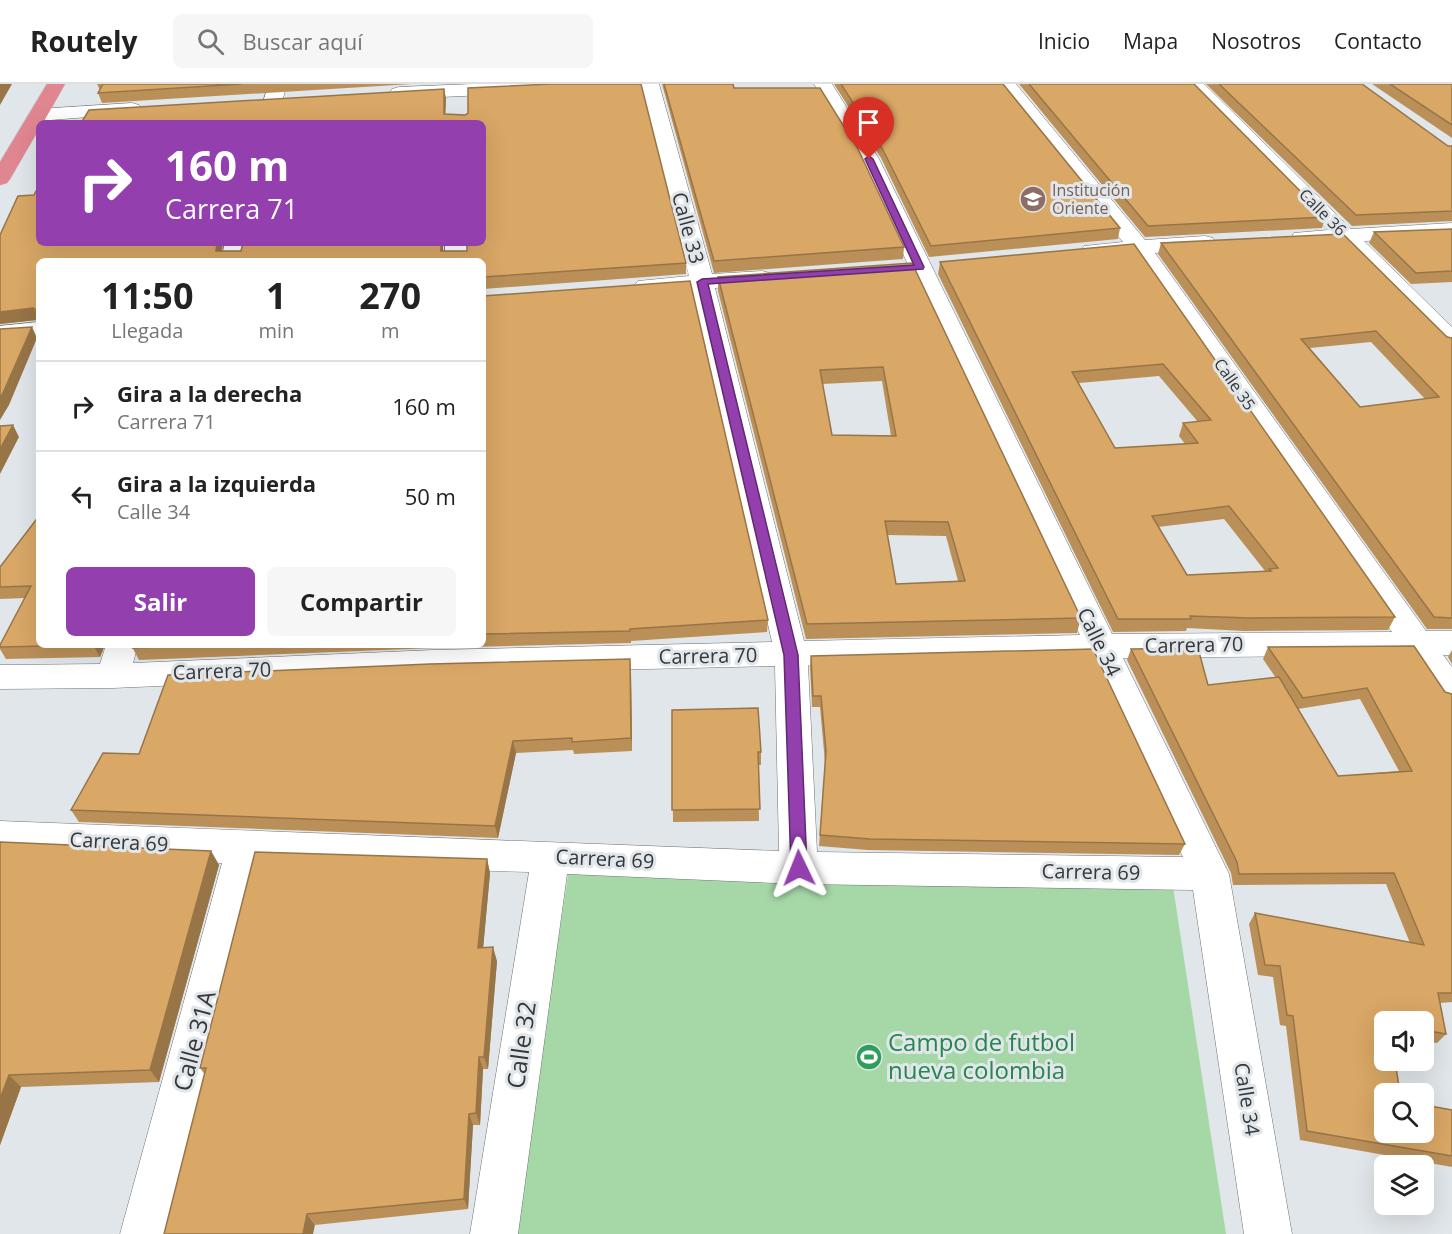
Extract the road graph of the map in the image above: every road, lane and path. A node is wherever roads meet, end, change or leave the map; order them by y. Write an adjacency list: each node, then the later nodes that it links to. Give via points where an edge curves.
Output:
1 (56, 84): 14 (highway)
2 (593, 84): 7 (street)
3 (650, 84): 24 (street, Calle 33)
4 (823, 84): 31 (street, Calle 34, via 869,159)
5 (1006, 84): 21 (street, Calle 35)
6 (1193, 84): 18 (street, Calle 36)
7 (458, 87): 9 (street); 13 (street)
8 (275, 92): 10 (street); 11 (street); 15 (street)
9 (376, 94)
10 (295, 99)
11 (248, 101)
12 (154, 107): 14 (street)
13 (458, 112)
14 (38, 115): 16 (highway)
15 (267, 120)
16 (0, 179)
17 (1452, 230): 18 (street)
18 (1347, 236): 19 (street); 28 (street, Calle 36)
19 (1278, 239)
20 (1231, 242): 21 (street)
21 (1138, 246): 22 (street); 29 (street, Calle 35)
22 (1069, 253)
23 (782, 276): 24 (street)
24 (702, 282): 25 (street); 34 (street, Calle 33)
25 (621, 288)
26 (36, 329): 27 (street)
27 (0, 333)
28 (1452, 341)
29 (1418, 643): 30 (street, Carrera 70); 31 (street, Carrera 70); 37 (street, Calle 35)
30 (1452, 643)
31 (1101, 646): 34 (street, Carrera 70); 42 (street, Calle 34)
32 (121, 648): 35 (street)
33 (434, 654): 34 (street, Carrera 70); 35 (street, Carrera 70)
34 (791, 655): 41 (street, Calle 33)
35 (113, 676): 36 (street, Carrera 70)
36 (0, 677)
37 (1452, 693)
38 (1, 838): 39 (street, Carrera 69)
39 (245, 848): 40 (street, Carrera 69); 43 (street, Calle 31A)
40 (550, 857): 41 (street, Carrera 69); 44 (street, Calle 32)
41 (799, 868): 42 (street, Carrera 69)
42 (1210, 874): 45 (street, Calle 34)
43 (144, 1234)
44 (494, 1234)
45 (1268, 1234)

